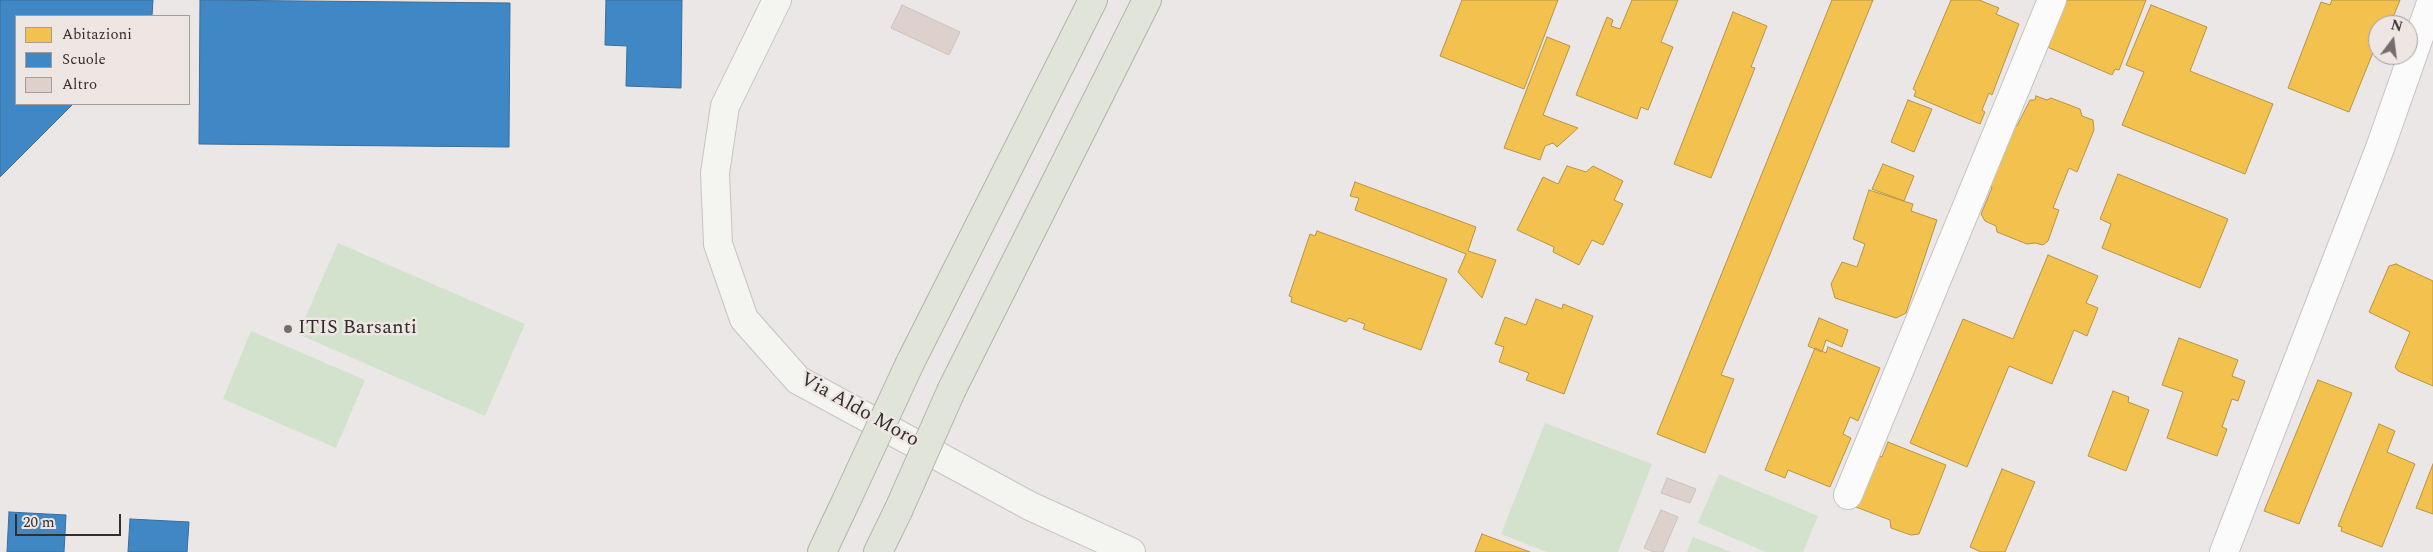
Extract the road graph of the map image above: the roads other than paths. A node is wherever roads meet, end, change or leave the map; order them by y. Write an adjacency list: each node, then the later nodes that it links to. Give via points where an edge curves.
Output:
1 (777, 0): 9 (street, Via Aldo Moro, via 725,106 715,174 718,244 744,319 798,380 1030,506)
2 (1093, 0): 7 (highway, bridge, via 910,363)
3 (1147, 0): 8 (highway, bridge, via 952,389)
4 (2052, 0): 6 (street)
5 (2432, 0): 10 (street, via 2380,148)
6 (1848, 495)
7 (822, 552)
8 (878, 552)
9 (1131, 552)
10 (2224, 552)

